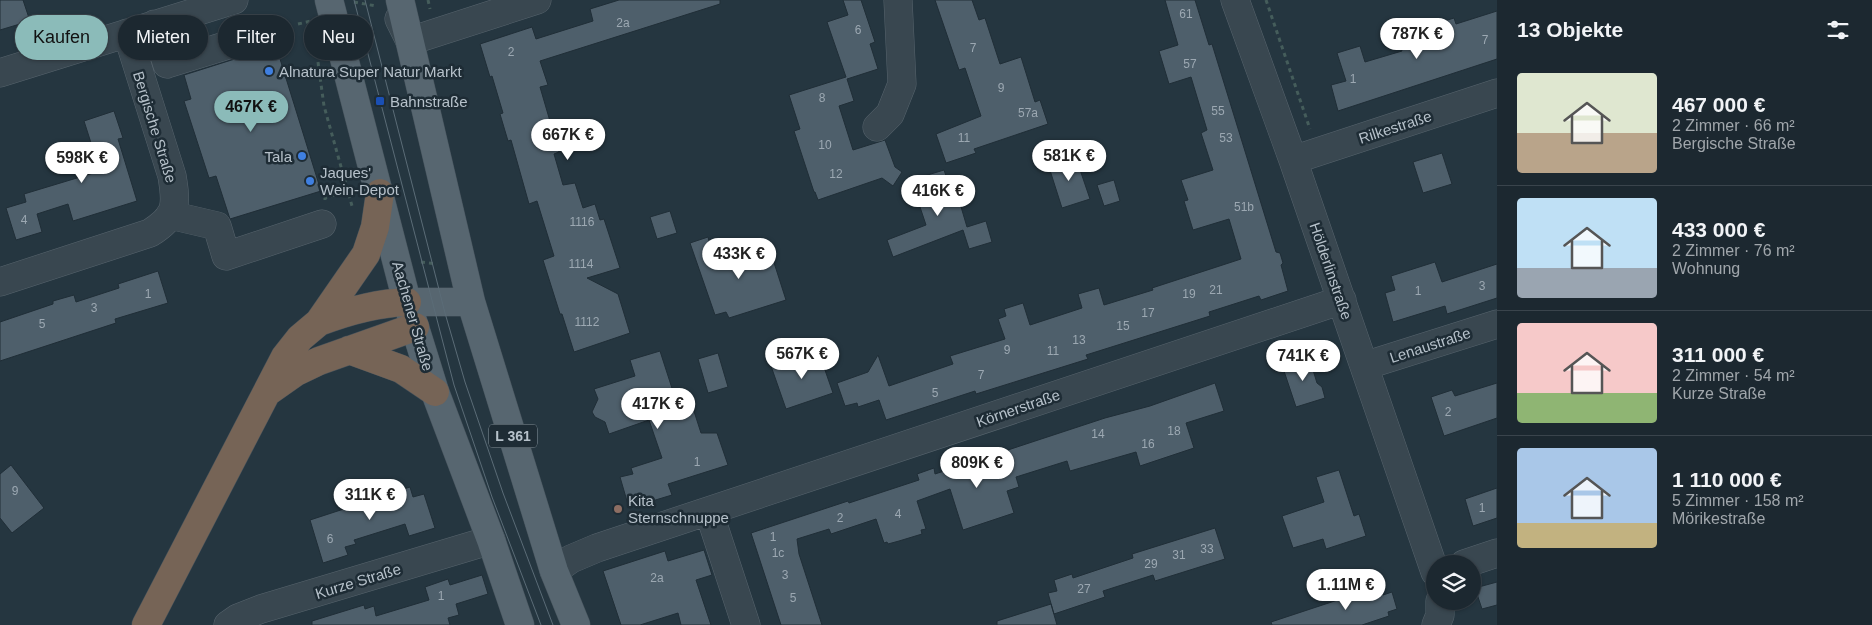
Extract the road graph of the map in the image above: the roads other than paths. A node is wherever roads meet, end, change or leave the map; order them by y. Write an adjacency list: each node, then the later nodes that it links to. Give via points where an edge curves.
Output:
1 (234, 0): 8 (street)
2 (330, 0): 18 (main road, Aachener Straße)
3 (390, 0): 10 (street)
4 (400, 0): 10 (main road, L 361)
5 (538, 0): 10 (street)
6 (898, 0): 16 (street, via 902,84 890,114)
7 (1234, 0): 17 (street, Hölderlinstraße)
8 (185, 15)
9 (118, 36): 14 (street)
10 (410, 41): 24 (main road, L 361)
11 (135, 60): 19 (street, Bergische Straße, via 172,176 176,199)
12 (166, 60): 13 (street, via 167,64)
13 (180, 60)
14 (0, 74)
15 (1497, 93): 17 (street, Rilkestraße)
16 (877, 127)
17 (1293, 160): 22 (street, Hölderlinstraße)
18 (380, 193): 23 (main road, Aachener Straße); 25 (highway, via 375,227 366,254)
19 (170, 216): 20 (street, via 217,226 226,256); 21 (street, via 167,222 150,232)
20 (322, 224)
21 (0, 282)
22 (1342, 300): 29 (street, Hölderlinstraße); 32 (street, Körnerstraße)
23 (407, 302): 24 (main road); 25 (highway, via 390,302); 27 (main road, Aachener Straße)
24 (471, 302): 27 (main road); 37 (main road, L 361)
25 (319, 322): 31 (highway, via 285,357)
26 (1497, 324): 29 (street, Lenaustraße)
27 (415, 327): 28 (highway); 30 (main road, Aachener Straße)
28 (349, 350): 30 (highway, via 401,369); 31 (highway, via 296,372)
29 (1364, 366): 35 (street, Hölderlinstraße)
30 (435, 392): 33 (main road, Aachener Straße)
31 (266, 393): 39 (highway)
32 (709, 512): 37 (street, Körnerstraße, via 597,548); 43 (street)
33 (491, 540): 40 (street, Kurze Straße, via 261,609); 41 (main road, Aachener Straße)
34 (1497, 553): 36 (street)
35 (1429, 555)
36 (1481, 558)
37 (554, 570): 42 (main road, L 361)
38 (1440, 610): 44 (street)
39 (146, 625)
40 (228, 625)
41 (520, 625)
42 (576, 625)
43 (746, 625)
44 (1436, 625)

